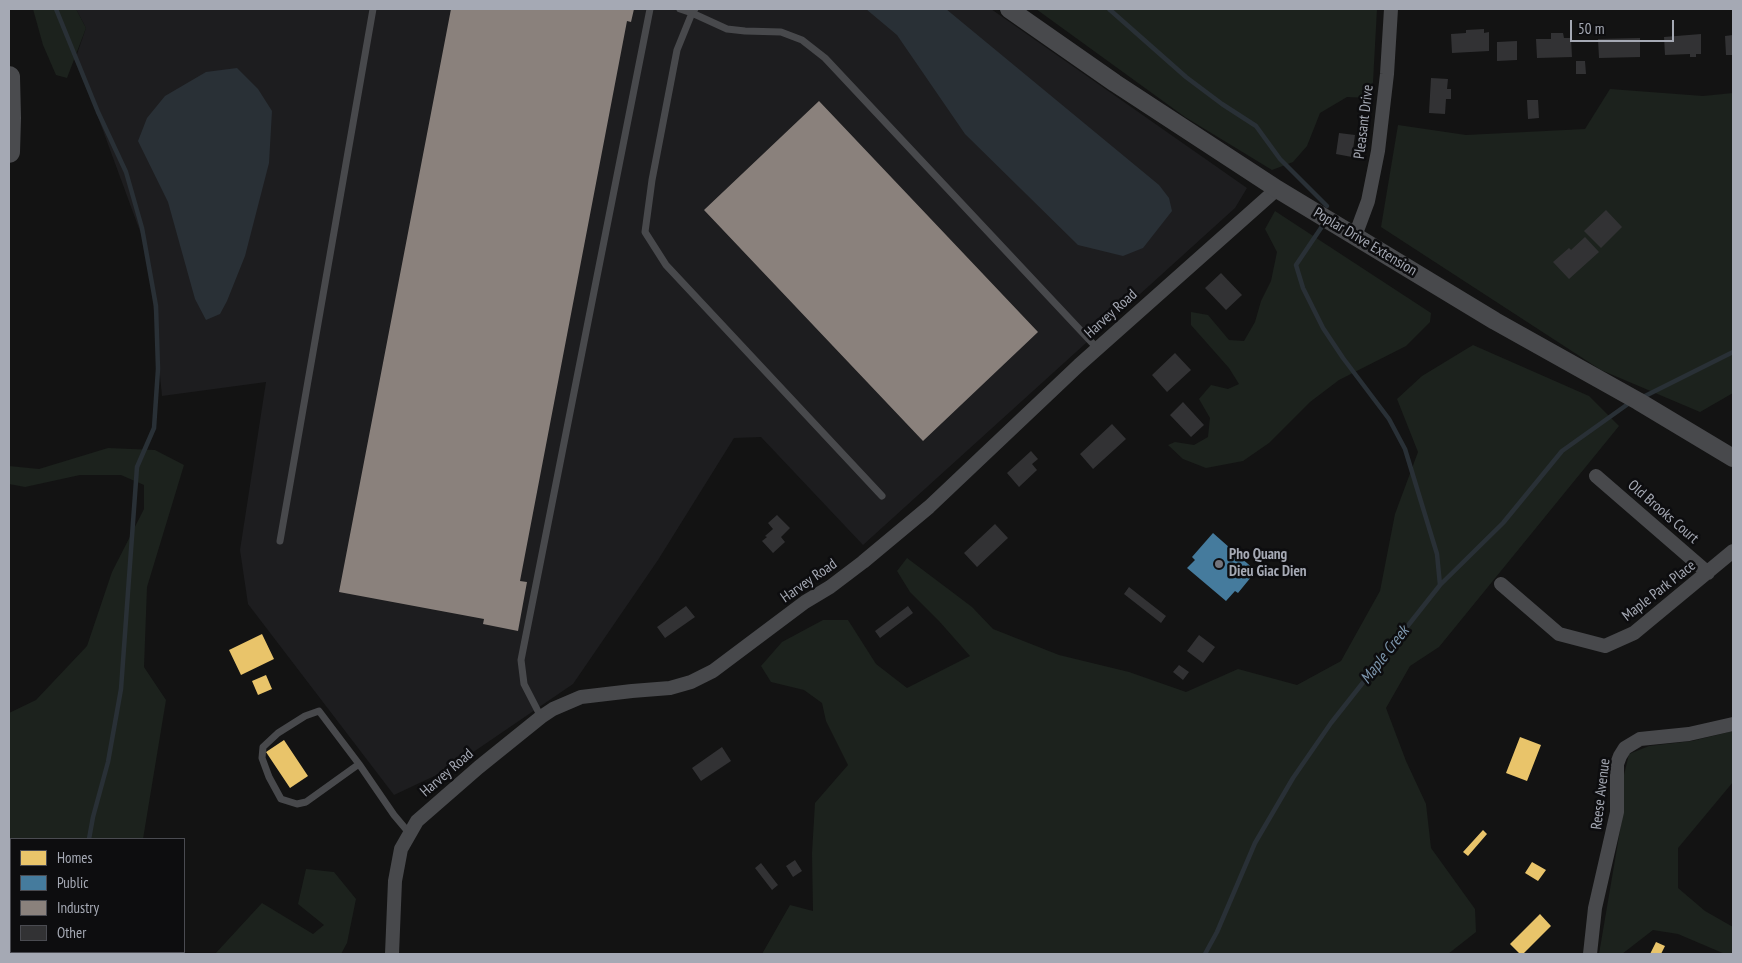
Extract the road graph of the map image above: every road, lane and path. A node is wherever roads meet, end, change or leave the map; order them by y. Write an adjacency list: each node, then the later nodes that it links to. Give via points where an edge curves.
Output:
1 (372, 9): 15 (lane)
2 (650, 9): 19 (lane, via 521,660 524,684)
3 (680, 9): 6 (lane)
4 (1009, 9): 9 (street, Poplar Drive Extension)
5 (1391, 9): 10 (street, Pleasant Drive, via 1378,151 1368,201)
6 (693, 11): 11 (lane, via 727,29 782,32 802,40 817,52); 14 (lane, via 677,50 645,232 666,265)
7 (9, 77): 8 (main road)
8 (9, 152)
9 (1277, 189): 10 (street, Poplar Drive Extension); 11 (street, Harvey Road)
10 (1355, 236): 12 (street, Poplar Drive Extension)
11 (1097, 348): 19 (street, Harvey Road, via 929,507 830,587 713,672 670,688 581,697)
12 (1733, 458)
13 (1596, 476): 17 (street, Old Brooks Court)
14 (882, 496)
15 (280, 541)
16 (1733, 551): 17 (street, Maple Park Place)
17 (1708, 573): 18 (street, Maple Park Place, via 1634,633 1605,646 1558,634)
18 (1501, 584)
19 (541, 717): 22 (street, Harvey Road, via 417,821)
20 (1733, 724): 24 (street, Reese Avenue, via 1689,734 1640,739 1625,748 1620,756 1617,764 1617,812 1595,908)
21 (359, 764): 21 (lane, via 306,802 290,803 281,799 269,777 262,758 263,747 278,733 319,711); 22 (lane)
22 (410, 834): 23 (street, Harvey Road, via 401,849 395,881)
23 (392, 954)
24 (1590, 954)

